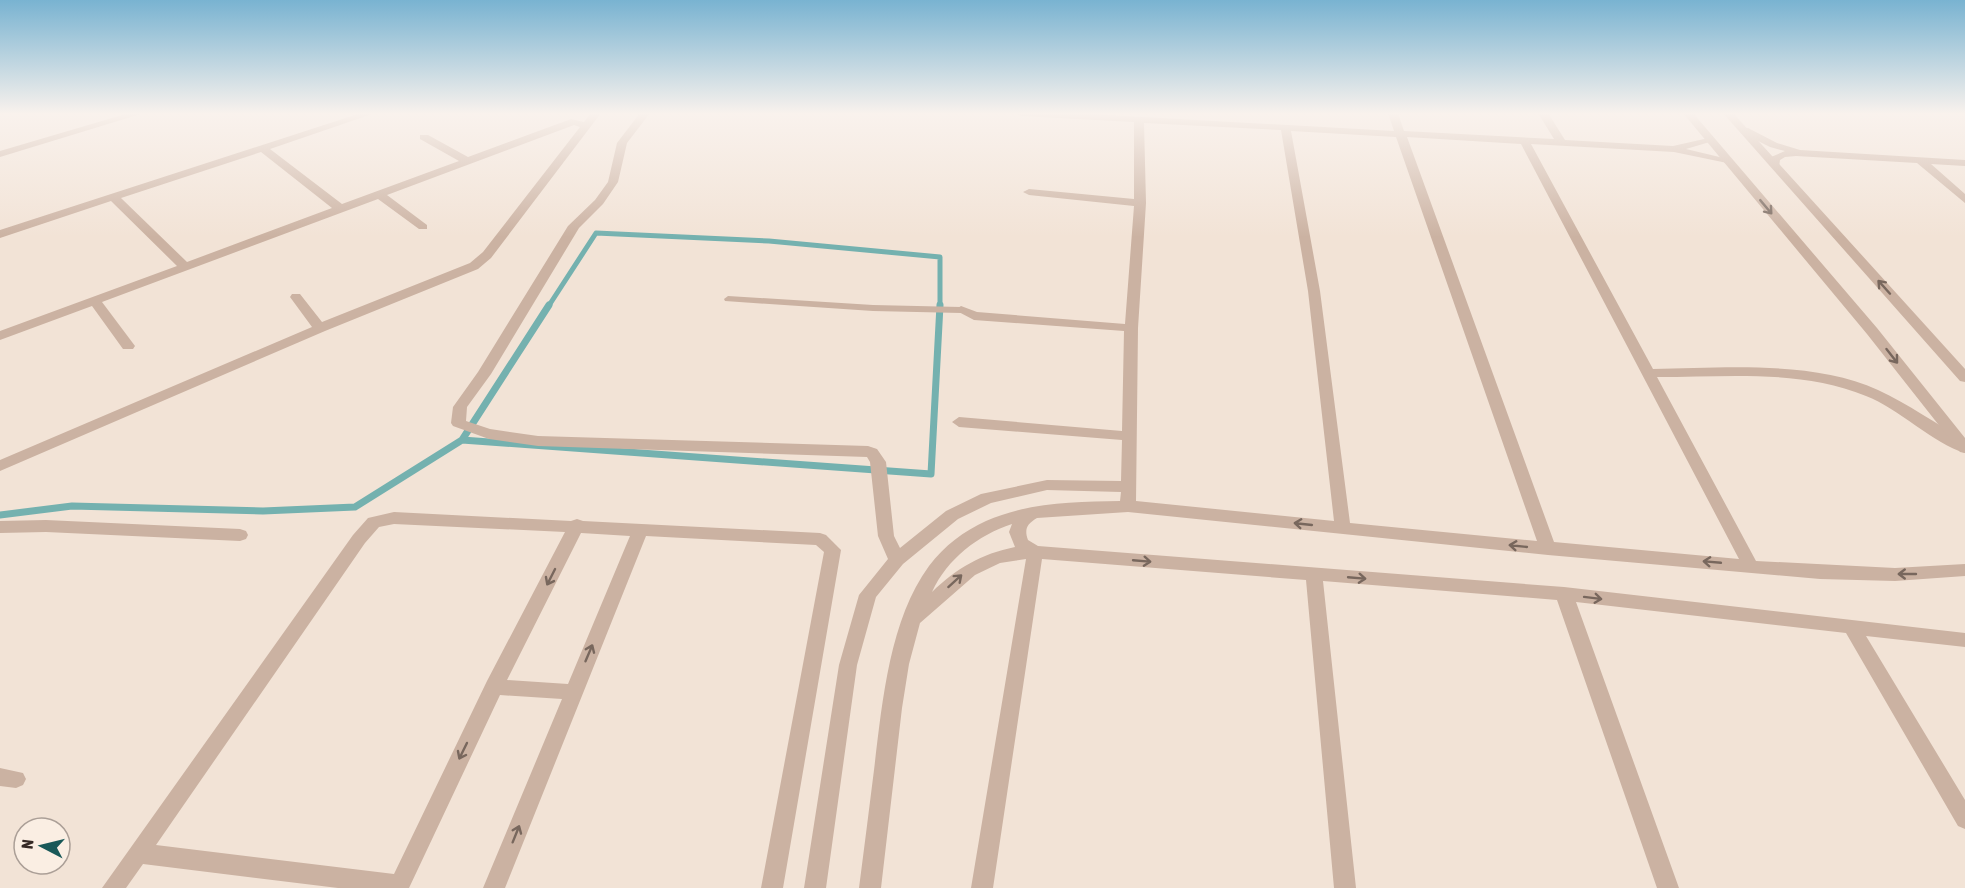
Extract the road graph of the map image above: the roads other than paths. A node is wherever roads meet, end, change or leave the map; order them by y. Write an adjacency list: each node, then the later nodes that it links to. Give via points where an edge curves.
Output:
1 (243, 154): 23 (street)
2 (270, 154): 26 (street)
3 (456, 154): 17 (street)
4 (491, 154): 17 (street)
5 (558, 154): 34 (street, via 474,267)
6 (619, 154): 54 (street, via 613,182 574,226 460,407 458,423 481,434 528,440 863,450 872,453 878,462 886,536)
7 (1139, 154): 25 (street)
8 (1290, 154): 49 (street, via 1314,291)
9 (1407, 154): 52 (street)
10 (1532, 154): 38 (street)
11 (1699, 154): 18 (street)
12 (1722, 154): 18 (street)
13 (1766, 154): 20 (street)
14 (1781, 154): 20 (street, via 1775,159)
15 (1835, 154): 16 (street)
16 (1921, 161): 19 (street); 24 (street)
17 (469, 162): 22 (street)
18 (1728, 162): 42 (street, one-way to 42, via 1872,331)
19 (1965, 164)
20 (1775, 165): 39 (street, one-way to 20)
21 (1029, 192): 25 (street)
22 (379, 194): 26 (street); 27 (street)
23 (114, 198): 28 (street); 29 (street)
24 (1965, 200)
25 (1140, 203): 35 (street)
26 (340, 208): 29 (street)
27 (423, 227)
28 (0, 234)
29 (186, 268): 32 (street)
30 (296, 297): 34 (street)
31 (728, 299): 33 (lane)
32 (95, 301): 36 (street); 37 (street)
33 (955, 309): 35 (street, via 974,316)
34 (320, 328): 43 (street)
35 (1131, 328): 41 (street)
36 (0, 336)
37 (128, 346)
38 (1648, 373): 42 (street, via 1778,372 1839,382 1873,393); 55 (street)
39 (1965, 378)
40 (959, 423): 41 (street)
41 (1129, 436): 44 (street)
42 (1965, 448)
43 (0, 466)
44 (1129, 487): 45 (street); 54 (street, via 1047,485 987,498 952,515)
45 (1128, 506): 46 (street); 49 (street, one-way to 45)
46 (1038, 511): 53 (street, via 1022,519 1017,532 1021,544); 59 (street, via 971,536 944,559 929,580)
47 (577, 525): 50 (street); 62 (street, one-way to 62); 65 (street, via 394,518 374,522)
48 (0, 527): 51 (street)
49 (1343, 528): 52 (street, one-way to 49)
50 (641, 529): 63 (street, one-way to 50); 69 (street, via 820,539 833,550)
51 (240, 535)
52 (1548, 549): 55 (street, one-way to 52)
53 (1035, 552): 57 (street, one-way to 57); 59 (street, one-way to 53, via 964,574 988,559 1011,552); 72 (street)
54 (897, 560): 70 (street, via 868,595 848,665)
55 (1751, 566): 56 (street, one-way to 55, via 1940,574 1845,573)
56 (1965, 570)
57 (1314, 574): 58 (street, one-way to 58); 73 (street)
58 (1564, 594): 60 (street, one-way to 60); 74 (street)
59 (912, 621): 71 (street, via 898,665)
60 (1852, 628): 61 (street); 64 (street)
61 (1965, 640)
62 (494, 687): 63 (street); 66 (street, one-way to 66)
63 (573, 692): 68 (street, one-way to 63)
64 (1965, 819)
65 (139, 853): 66 (street); 67 (street)
66 (398, 886)
67 (114, 888)
68 (494, 888)
69 (772, 888)
70 (815, 888)
71 (870, 888)
72 (982, 888)
73 (1345, 888)
74 (1668, 888)

